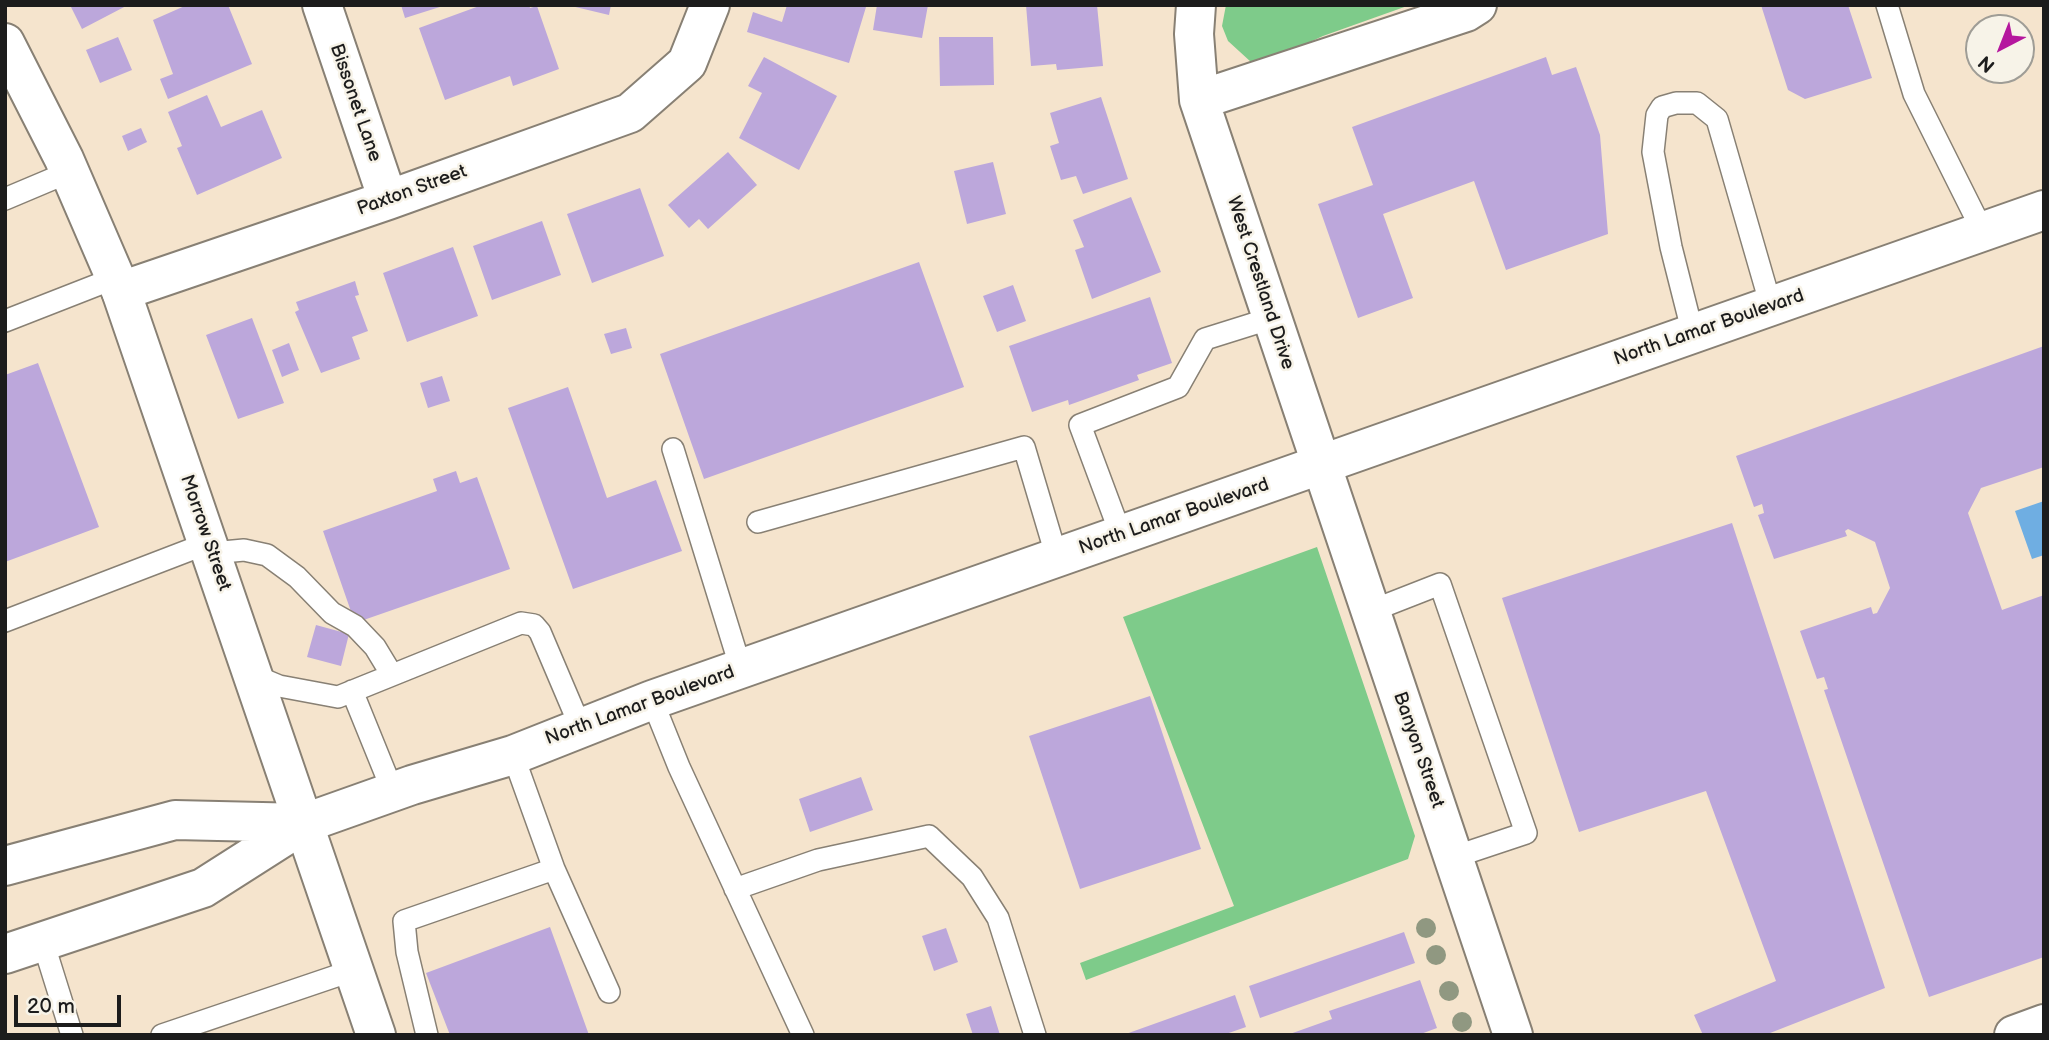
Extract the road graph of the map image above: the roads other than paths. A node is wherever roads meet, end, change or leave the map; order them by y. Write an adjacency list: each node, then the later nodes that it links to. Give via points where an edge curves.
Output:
1 (322, 5): 10 (street, Bissonet Lane)
2 (710, 5): 10 (street, Paxton Street, via 687,62 630,113)
3 (1196, 5): 7 (street, West Crestland Drive)
4 (1477, 5): 7 (street)
5 (1887, 5): 12 (lane, via 1914,94)
6 (5, 43): 8 (street, Morrow Street)
7 (1199, 100): 15 (street, West Crestland Drive)
8 (69, 172): 9 (lane); 13 (street, Morrow Street)
9 (5, 199)
10 (388, 200): 13 (street, Paxton Street)
11 (2044, 210): 12 (street, North Lamar Boulevard)
12 (1983, 232): 14 (street, North Lamar Boulevard)
13 (118, 285): 16 (lane); 22 (street, Morrow Street)
14 (1771, 306): 17 (street, North Lamar Boulevard); 17 (lane, via 1717,119 1696,103 1662,107 1653,152)
15 (1272, 318): 19 (street, West Crestland Drive); 21 (lane, via 1205,339 1178,387 1080,425)
16 (5, 321)
17 (1693, 334): 19 (street, North Lamar Boulevard)
18 (673, 449): 26 (lane)
19 (1321, 465): 21 (street, North Lamar Boulevard); 24 (street, Banyon Street)
20 (758, 522): 23 (lane, via 1024,447)
21 (1121, 535): 23 (street, North Lamar Boulevard)
22 (210, 548): 25 (lane); 27 (lane, via 267,555 297,577 332,613 355,626); 28 (street, Morrow Street)
23 (1057, 558): 26 (street, North Lamar Boulevard)
24 (1371, 611): 37 (street, Banyon Street); 37 (lane, via 1440,584 1526,833)
25 (5, 621)
26 (741, 669): 30 (street, North Lamar Boulevard)
27 (392, 675): 29 (lane); 31 (lane, via 521,623 534,625)
28 (255, 676): 29 (lane, via 279,686 338,697); 34 (street, Morrow Street)
29 (352, 691): 33 (lane)
30 (652, 700): 31 (street, North Lamar Boulevard); 40 (lane)
31 (580, 726): 32 (street, North Lamar Boulevard)
32 (513, 755): 33 (street, North Lamar Boulevard); 39 (lane)
33 (393, 792): 34 (street, North Lamar Boulevard)
34 (305, 823): 35 (street, North Lamar Boulevard, via 176,820); 41 (street, North Lamar Boulevard, via 203,888); 42 (street, Morrow Street)
35 (55, 852): 36 (street); 38 (street, North Lamar Boulevard)
36 (5, 855)
37 (1454, 857): 51 (street, Banyon Street)
38 (5, 866)
39 (554, 869): 43 (lane); 48 (lane, via 404,921)
40 (735, 889): 49 (lane); 50 (lane, via 818,860 929,836 972,877 998,918)
41 (16, 951): 45 (lane)
42 (354, 970): 46 (lane); 47 (street, Morrow Street)
43 (609, 992)
44 (2044, 1024): 52 (street)
45 (72, 1035)
46 (162, 1035)
47 (376, 1035)
48 (427, 1035)
49 (803, 1035)
50 (1035, 1035)
51 (1513, 1035)
52 (2014, 1035)

